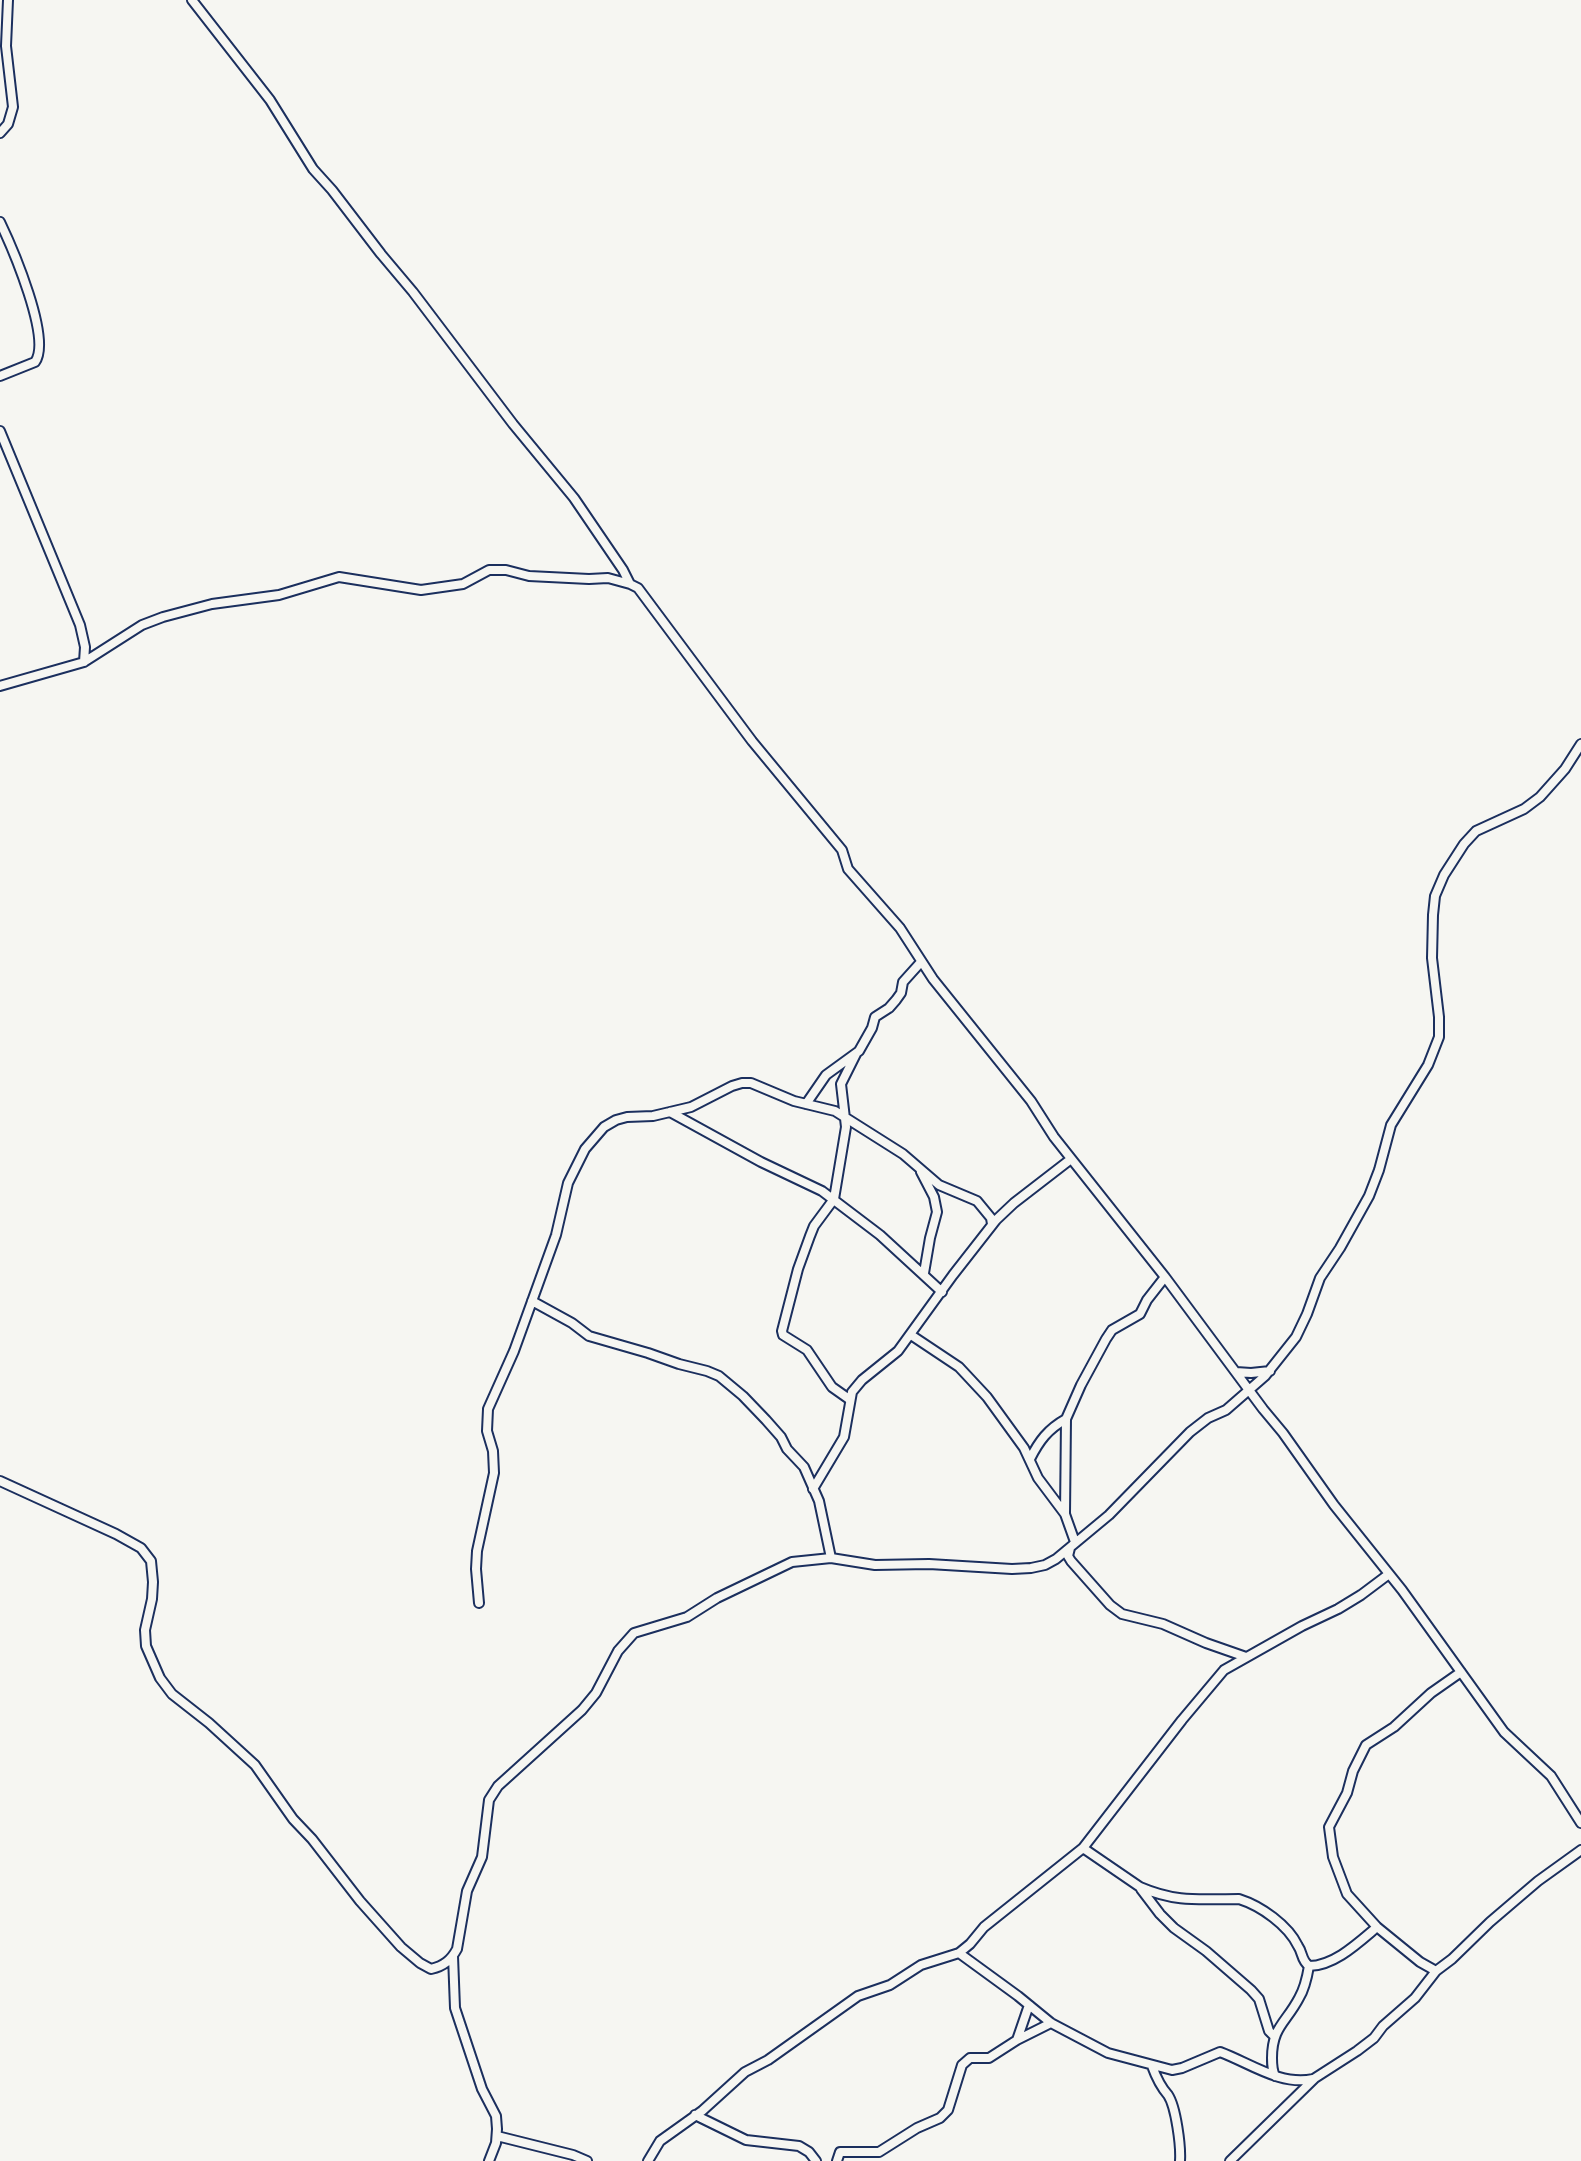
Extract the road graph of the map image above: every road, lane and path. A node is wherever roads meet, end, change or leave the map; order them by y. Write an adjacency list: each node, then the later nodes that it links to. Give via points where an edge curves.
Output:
1 (8, 0): 3 (street, via 6,46 13,107 8,124)
2 (192, 0): 7 (street, via 270,100 309,164 574,498)
3 (0, 133)
4 (0, 222): 5 (street, via 25,280 39,351 33,363)
5 (0, 376)
6 (0, 431): 10 (street, via 80,625)
7 (623, 570): 8 (street); 9 (street)
8 (608, 578): 9 (street); 10 (street, via 529,576 489,570 463,584 421,590 339,577 279,596 212,604 163,617 142,625)
9 (630, 584): 13 (street, via 638,588 752,741 842,850 848,869 900,928)
10 (84, 662): 11 (street)
11 (0, 686)
12 (1581, 744): 27 (street, via 1565,770 1540,797 1524,809 1476,831 1444,875 1432,915 1439,1037 1428,1065 1391,1125 1369,1196 1320,1278 1296,1337)
13 (921, 962): 14 (street, via 903,982 902,993 875,1017); 18 (street, via 1031,1101)
14 (856, 1054): 15 (street, via 826,1075); 17 (street, via 841,1084)
15 (806, 1104): 16 (street, via 745,1082 691,1107); 17 (street)
16 (670, 1112): 20 (street); 25 (street, via 615,1120 585,1149 568,1183 556,1235)
17 (846, 1118): 19 (street); 20 (street)
18 (1071, 1159): 21 (street); 23 (street)
19 (919, 1168): 21 (street, via 939,1185 976,1201); 22 (street, via 938,1212)
20 (834, 1200): 22 (street); 30 (street, via 810,1236 782,1331 807,1350 832,1387)
21 (992, 1224): 24 (street)
22 (924, 1273): 24 (street)
23 (1165, 1277): 28 (street); 31 (street, via 1140,1314 1113,1330 1106,1339)
24 (942, 1292): 26 (street)
25 (532, 1301): 34 (street, via 589,1336 719,1376 781,1437 804,1467); 39 (street, via 488,1409 487,1431 494,1473 477,1551)
26 (911, 1335): 30 (street, via 862,1380); 32 (street, via 968,1376)
27 (1270, 1371): 28 (street); 29 (street)
28 (1236, 1372): 29 (street)
29 (1250, 1390): 36 (street, via 1190,1432 1109,1515); 38 (street)
30 (849, 1400): 34 (street, via 844,1437)
31 (1066, 1419): 32 (street, via 1046,1434); 35 (street)
32 (1030, 1459): 35 (street, via 1038,1478)
33 (0, 1481): 48 (street, via 141,1548 151,1562 153,1582 146,1646 172,1694 255,1765 293,1819 401,1947 431,1968 442,1966)
34 (813, 1489): 37 (street)
35 (1065, 1514): 36 (street)
36 (1072, 1545): 37 (street, via 1045,1564 1031,1568 875,1565); 40 (street, via 1068,1556 1071,1561 1122,1614 1163,1624)
37 (831, 1558): 48 (street, via 792,1562 687,1617 639,1630 627,1639 582,1710 498,1786 489,1800 482,1857 467,1891)
38 (1389, 1574): 40 (street, via 1338,1609); 41 (street)
39 (479, 1604)
40 (1246, 1657): 43 (street, via 1217,1677)
41 (1461, 1672): 42 (street, via 1508,1737 1551,1776); 46 (street, via 1366,1745 1330,1823 1330,1843 1342,1885)
42 (1581, 1823)
43 (1083, 1848): 45 (street); 47 (street, via 984,1927)
44 (1581, 1850): 50 (street, via 1519,1896)
45 (1140, 1887): 49 (street, via 1184,1901 1248,1902 1293,1937); 53 (street, via 1174,1928 1251,1990 1259,1999)
46 (1377, 1927): 49 (street, via 1340,1955); 50 (street)
47 (959, 1953): 51 (street); 58 (street, via 921,1965 890,1985 858,1996 746,2072)
48 (453, 1956): 59 (street, via 455,2008 482,2089 496,2116)
49 (1308, 1966): 53 (street, via 1305,1987)
50 (1436, 1971): 57 (street, via 1374,2038)
51 (1029, 2005): 52 (street); 54 (street)
52 (1051, 2023): 54 (street); 55 (street, via 1108,2053)
53 (1274, 2036): 56 (street, via 1271,2046)
54 (1017, 2040): 64 (street, via 989,2058 965,2061 948,2110 940,2118 879,2152 840,2152)
55 (1152, 2066): 56 (street, via 1176,2070 1220,2052); 65 (street, via 1177,2117)
56 (1275, 2076): 57 (street, via 1293,2081)
57 (1315, 2078): 66 (street)
58 (695, 2115): 62 (street, via 660,2141); 63 (street, via 746,2140 799,2146)
59 (496, 2136): 60 (street); 61 (street)
60 (489, 2161)
61 (587, 2161)
62 (648, 2161)
63 (816, 2161)
64 (837, 2161)
65 (1180, 2161)
66 (1230, 2161)

